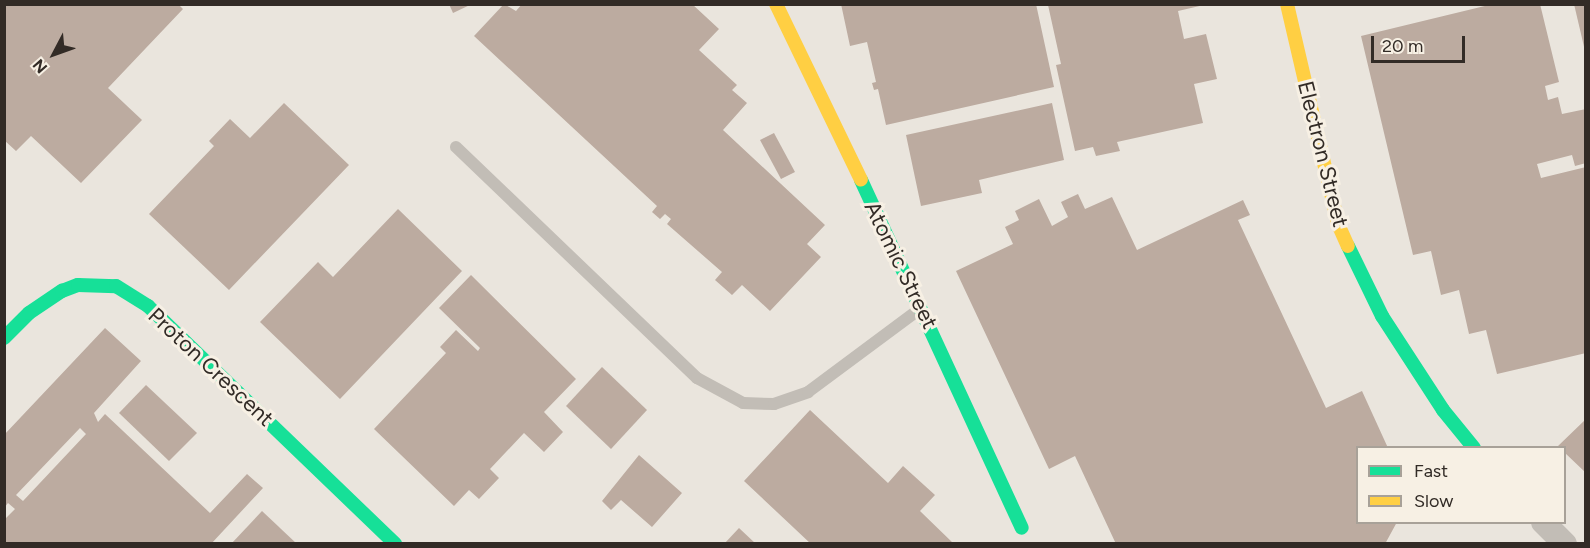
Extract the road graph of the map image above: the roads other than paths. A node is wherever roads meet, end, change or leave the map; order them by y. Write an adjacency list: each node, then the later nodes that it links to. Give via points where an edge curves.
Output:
1 (776, 4): 4 (street, Atomic Street)
2 (1287, 4): 6 (street, Electron Street, via 1338,224 1382,316 1443,410)
3 (456, 147): 4 (lane, via 697,378 743,404 774,404 808,392)
4 (922, 307): 8 (street, Atomic Street)
5 (4, 338): 9 (street, Proton Crescent, via 29,313 62,291 78,285 116,286 148,306 184,339)
6 (1473, 446)
7 (1546, 524): 10 (street)
8 (1022, 528)
9 (395, 543)
10 (1565, 543)

